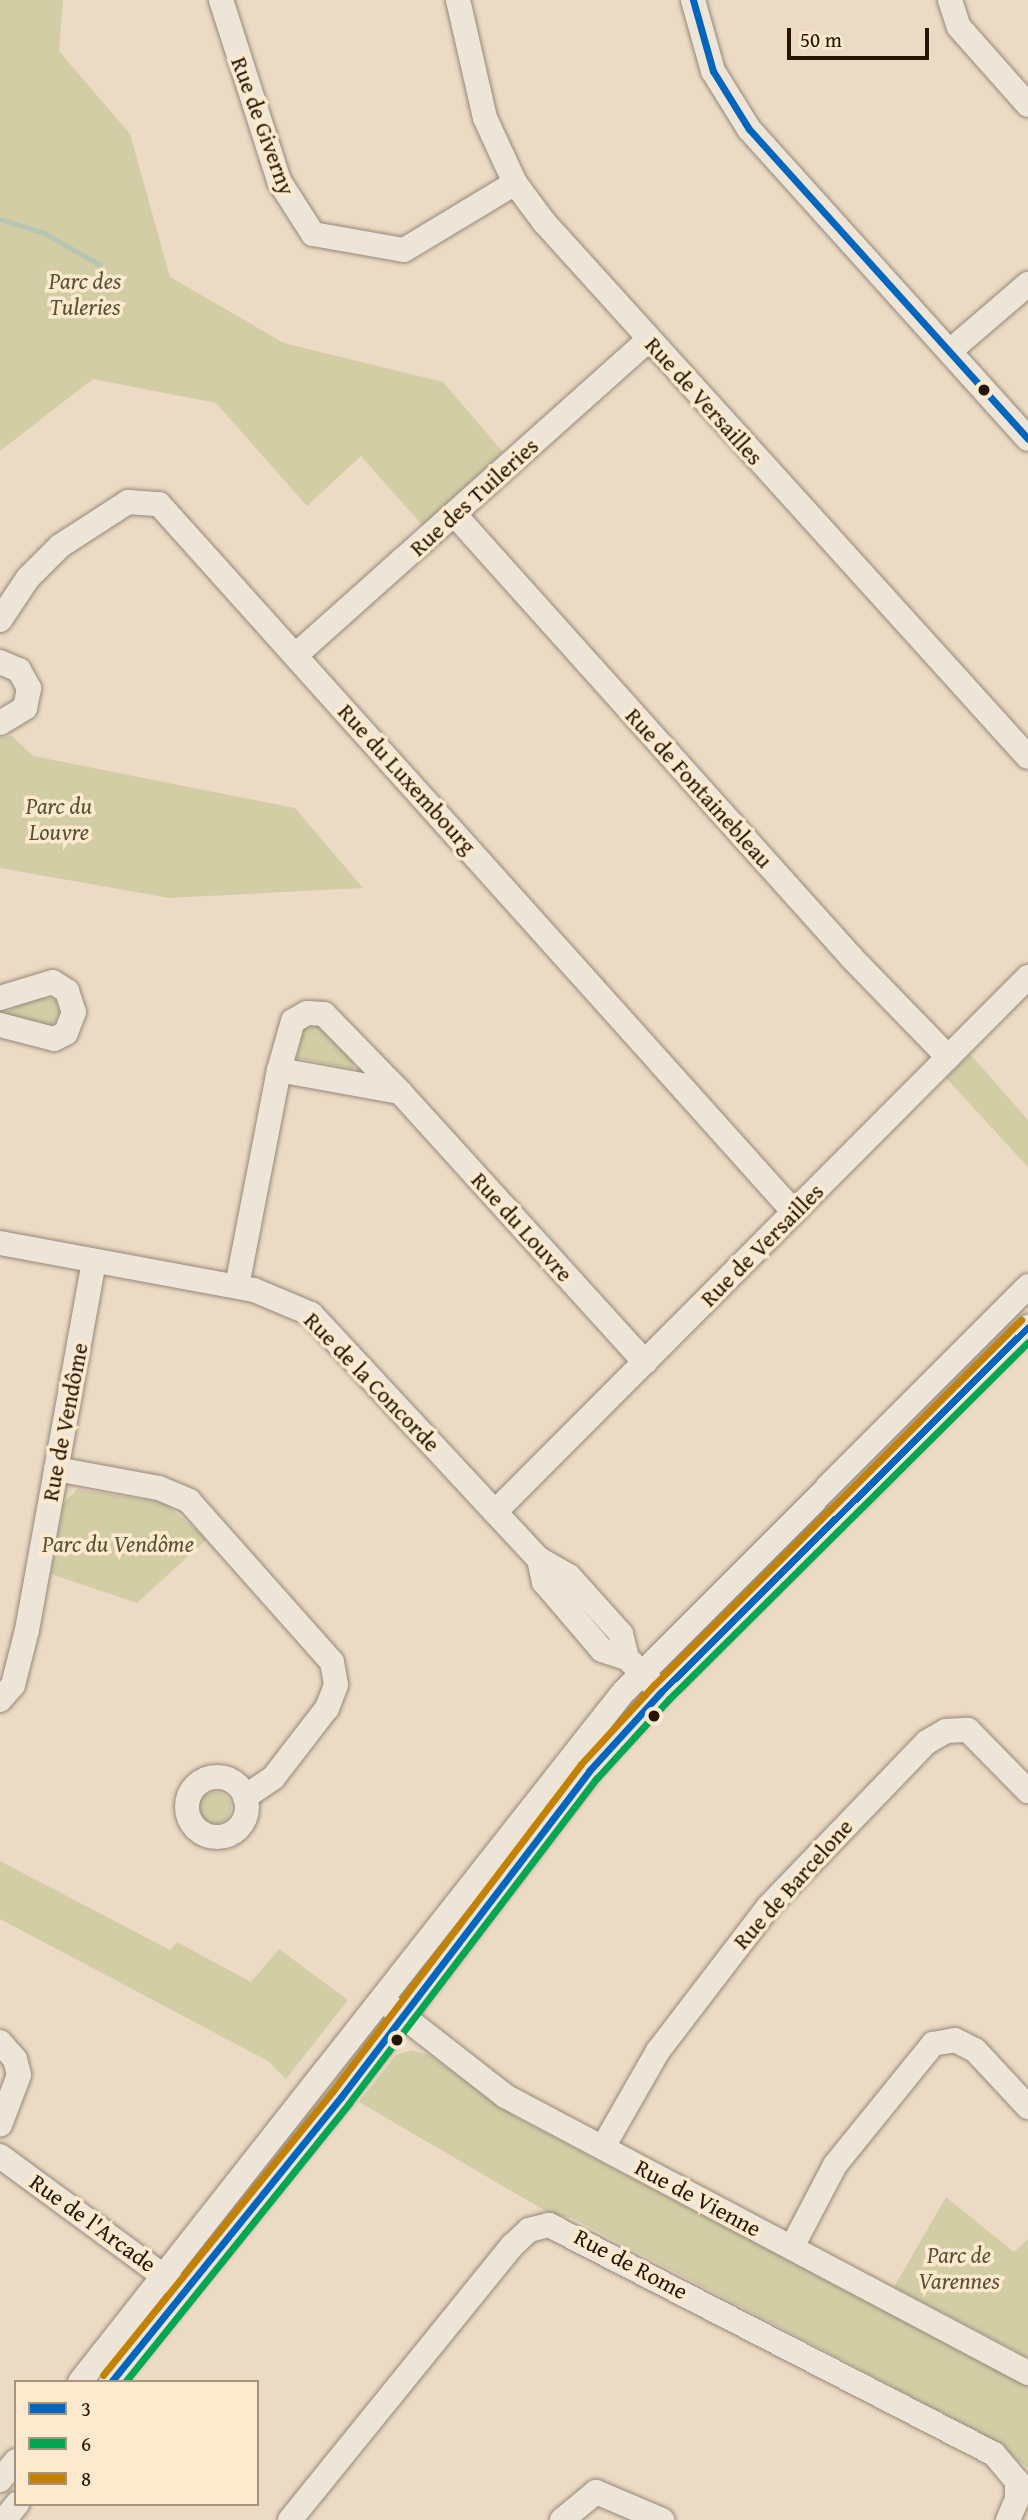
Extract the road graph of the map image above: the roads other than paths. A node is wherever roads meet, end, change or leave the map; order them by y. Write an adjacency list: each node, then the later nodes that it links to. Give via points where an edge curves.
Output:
1 (221, 0): 6 (street, Rue de Giverny, via 279,181 313,234 404,250)
2 (458, 0): 6 (street, Rue de Versailles, via 485,118)
3 (693, 0): 9 (street, via 713,71 732,106)
4 (950, 0): 5 (street, via 959,27)
5 (1028, 105)
6 (515, 183): 8 (street, Rue de Versailles)
7 (1028, 284): 9 (street)
8 (649, 339): 11 (street, Rue des Tuileries); 16 (street, Rue de Versailles)
9 (950, 351): 10 (street)
10 (1028, 439)
11 (455, 515): 13 (street, Rue des Tuileries); 20 (street, Rue de Fontainebleau, via 852,958)
12 (0, 620): 13 (street, Rue du Luxembourg, via 28,578 60,546 118,506 145,499 170,514)
13 (297, 654): 23 (street, Rue du Luxembourg)
14 (0, 662): 15 (street, via 19,670 29,688 18,716)
15 (0, 723)
16 (1028, 757)
17 (1028, 977): 20 (street, Rue de Versailles)
18 (0, 998): 19 (street, via 53,982 67,991 74,1012 66,1033 54,1039)
19 (0, 1025)
20 (948, 1057): 23 (street, Rue de Versailles)
21 (279, 1070): 22 (street); 22 (street, Rue du Louvre, via 293,1021 307,1013 324,1014); 26 (street, Rue du Louvre)
22 (400, 1092): 29 (street, Rue du Louvre)
23 (794, 1212): 29 (street, Rue de Versailles)
24 (0, 1243): 25 (street, Rue de la Concorde)
25 (94, 1261): 26 (street, Rue de la Concorde); 30 (street, Rue de Vendôme)
26 (237, 1286): 31 (street, Rue de la Concorde, via 299,1307 324,1324)
27 (1028, 1286): 32 (street)
28 (1028, 1327): 33 (street)
29 (645, 1362): 31 (street, Rue de Versailles)
30 (56, 1469): 34 (street, Rue de Vendôme, via 18,1670); 36 (street, via 159,1488 189,1502 332,1662 336,1685 327,1708 274,1778)
31 (495, 1512): 32 (street, Rue de la Concorde, via 539,1559 562,1569 613,1625)
32 (635, 1665): 33 (street, Rue de la Concorde); 37 (street)
33 (661, 1692): 38 (street, via 576,1787)
34 (0, 1700)
35 (1028, 1791): 42 (street, Rue de Barcelone, via 968,1730 946,1731 928,1742 768,1907 658,2051)
36 (246, 1797)
37 (383, 2000): 38 (street, Rue de Vienne); 45 (street)
38 (403, 2015): 42 (street, Rue de Vienne, via 505,2096); 45 (street)
39 (0, 2042): 41 (street, via 15,2059 19,2075)
40 (1028, 2107): 44 (street, via 975,2050 955,2040 933,2044 835,2165)
41 (0, 2125)
42 (603, 2147): 44 (street, Rue de Vienne)
43 (0, 2156): 45 (street, Rue de l'Arcade)
44 (792, 2247): 46 (street, Rue de Vienne)
45 (174, 2284): 47 (street); 48 (street)
46 (1028, 2373)
47 (82, 2380)
48 (112, 2380)
49 (14, 2463): 50 (street)
50 (0, 2480)
51 (15, 2506): 52 (street)
52 (4, 2520)
53 (290, 2520): 56 (street, Rue de Rome, via 513,2245 529,2230 549,2225 994,2454 1017,2481 1017,2499)
54 (562, 2520): 55 (street, via 596,2492)
55 (662, 2520)
56 (1007, 2520)

